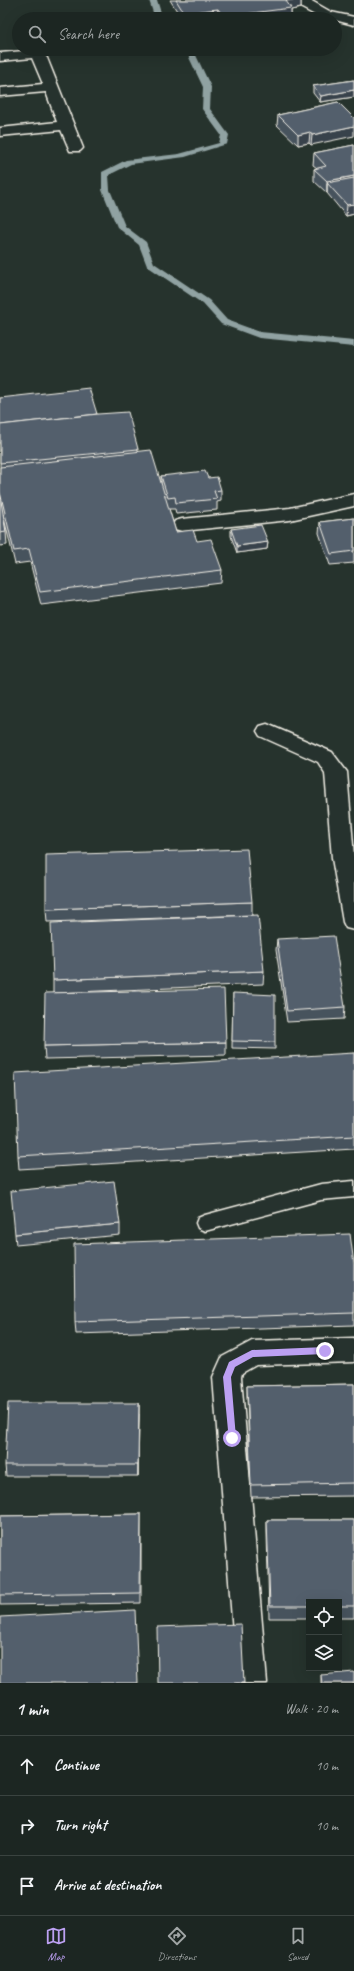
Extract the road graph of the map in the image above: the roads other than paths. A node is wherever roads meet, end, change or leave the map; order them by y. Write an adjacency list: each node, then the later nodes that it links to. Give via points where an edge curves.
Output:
1 (302, 0): 2 (street)
2 (320, 12)
3 (342, 18): 4 (street)
4 (354, 21)
5 (12, 56): 7 (street)
6 (39, 56): 8 (street)
7 (0, 57)
8 (52, 87): 9 (street); 10 (street)
9 (0, 92)
10 (67, 125): 11 (street); 12 (street)
11 (0, 132)
12 (75, 148)
13 (354, 500): 14 (street, via 336,506 276,517)
14 (182, 525)
15 (268, 731): 16 (street, via 325,758 336,772 343,858)
16 (354, 922)
17 (354, 1189): 18 (lane, via 321,1192)
18 (205, 1223)
19 (354, 1350): 20 (street, via 252,1353 232,1364 227,1377)
20 (252, 1683)

